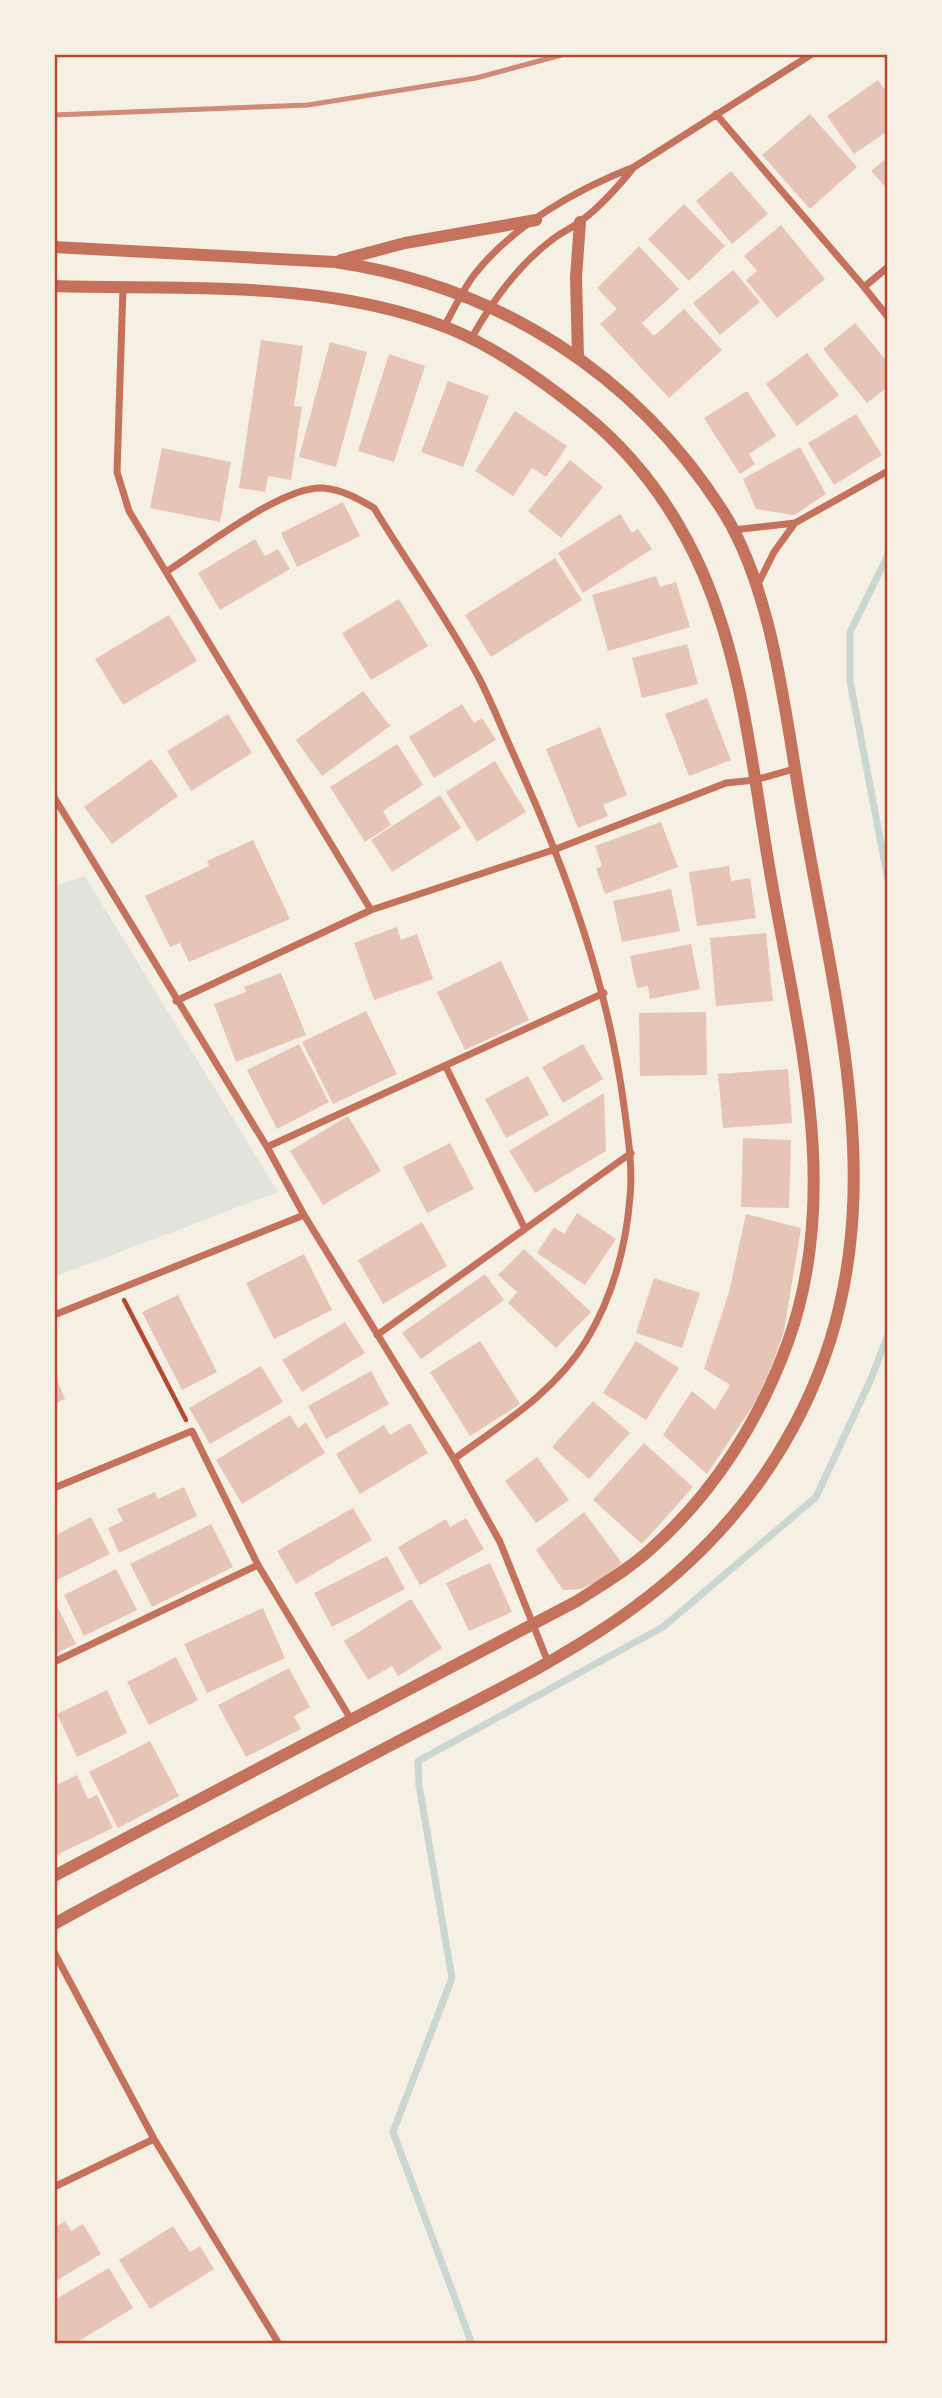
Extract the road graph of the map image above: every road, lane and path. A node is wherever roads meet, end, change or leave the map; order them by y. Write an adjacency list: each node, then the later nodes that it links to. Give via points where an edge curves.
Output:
1 (811, 54): 2 (street)
2 (716, 114): 3 (street); 10 (street)
3 (634, 167): 4 (street, via 607,177); 5 (street)
4 (536, 220): 7 (street, via 405,243); 12 (street, via 488,259)
5 (580, 222): 13 (street, via 531,258); 17 (street)
6 (54, 247): 7 (street)
7 (335, 262): 12 (street, via 400,273)
8 (888, 267): 10 (street)
9 (54, 286): 11 (street)
10 (863, 287): 14 (street)
11 (123, 288): 15 (street, via 306,295 350,301); 21 (street, via 117,472 129,512)
12 (462, 293): 13 (street); 15 (street)
13 (489, 306): 16 (street); 17 (street)
14 (888, 317)
15 (444, 327): 16 (street)
16 (471, 339): 24 (street, via 543,382 584,414 639,466 684,533 712,597 743,699)
17 (578, 357): 20 (street, via 659,430 695,472)
18 (888, 471): 19 (street)
19 (795, 523): 20 (street); 22 (street)
20 (733, 530): 22 (street)
21 (166, 572): 26 (street, via 295,491 347,492 373,508 479,677); 27 (street)
22 (758, 584): 23 (street)
23 (794, 769): 24 (street); 44 (street, via 853,1118 855,1197 841,1303 798,1417 761,1480 722,1529 641,1605)
24 (755, 780): 26 (street, via 726,783); 42 (street, via 810,1096 814,1161 811,1229 789,1340 753,1422 710,1484 627,1569)
25 (54, 797): 29 (street)
26 (556, 849): 27 (street); 28 (street)
27 (371, 910): 29 (street)
28 (604, 993): 30 (street); 32 (street)
29 (176, 1001): 31 (street)
30 (446, 1067): 31 (street); 34 (street)
31 (267, 1147): 33 (street)
32 (631, 1153): 34 (street); 39 (street, via 631,1197 622,1252 609,1296 586,1341 531,1404)
33 (304, 1215): 35 (street); 37 (street)
34 (525, 1229): 37 (street)
35 (119, 1290): 36 (street); 38 (path)
36 (54, 1315)
37 (377, 1335): 39 (street)
38 (192, 1431): 40 (street); 41 (street)
39 (454, 1459): 42 (street, via 500,1542)
40 (54, 1488)
41 (258, 1565): 43 (street); 45 (street)
42 (533, 1624): 44 (street); 45 (street)
43 (54, 1662)
44 (548, 1662): 47 (street)
45 (352, 1721): 46 (street)
46 (54, 1876)
47 (54, 1924)
48 (54, 1952): 49 (street)
49 (154, 2139): 50 (street); 51 (street)
50 (54, 2187)
51 (279, 2344)

